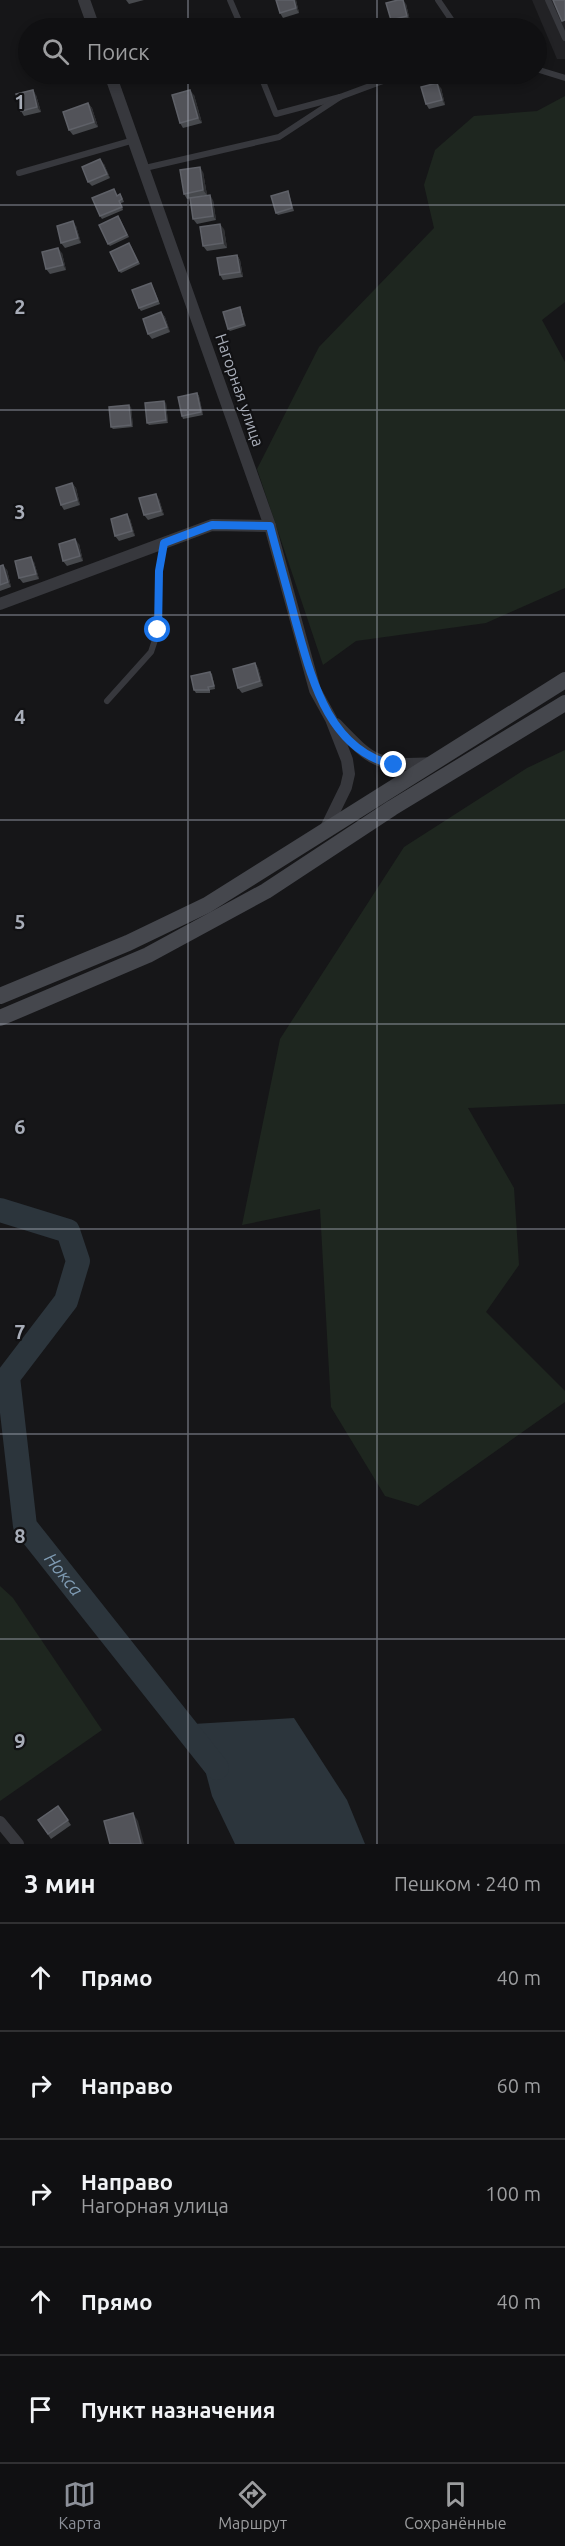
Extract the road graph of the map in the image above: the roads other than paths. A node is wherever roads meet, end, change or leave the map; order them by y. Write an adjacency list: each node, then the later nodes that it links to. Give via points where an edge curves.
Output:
1 (84, 0): 5 (street)
2 (230, 0): 6 (lane)
3 (438, 0): 7 (lane)
4 (548, 0): 8 (lane)
5 (90, 18)
6 (238, 18)
7 (450, 18)
8 (565, 38)
9 (547, 72): 10 (lane)
10 (565, 78)
11 (115, 84): 15 (street, Нагорная улица)
12 (264, 84): 14 (lane, via 276,114)
13 (375, 84): 14 (lane)
14 (340, 97): 16 (lane, via 279,137)
15 (135, 140): 16 (street, Нагорная улица); 17 (lane)
16 (145, 168): 18 (street, Нагорная улица)
17 (19, 173)
18 (270, 526): 19 (street, via 212,525); 24 (street, Нагорная улица, via 315,690)
19 (164, 543): 20 (street); 22 (lane, via 159,571 158,630 151,652)
20 (0, 604)
21 (565, 680): 25 (main road)
22 (107, 701)
23 (565, 703): 28 (main road, via 392,808 266,891 148,955)
24 (331, 719): 25 (street, via 363,753 377,761 394,765); 26 (street, via 349,774)
25 (435, 763): 26 (main road)
26 (325, 830): 27 (main road, via 207,905)
27 (0, 996)
28 (0, 1018)
29 (0, 1822): 30 (street)
30 (18, 1844)

